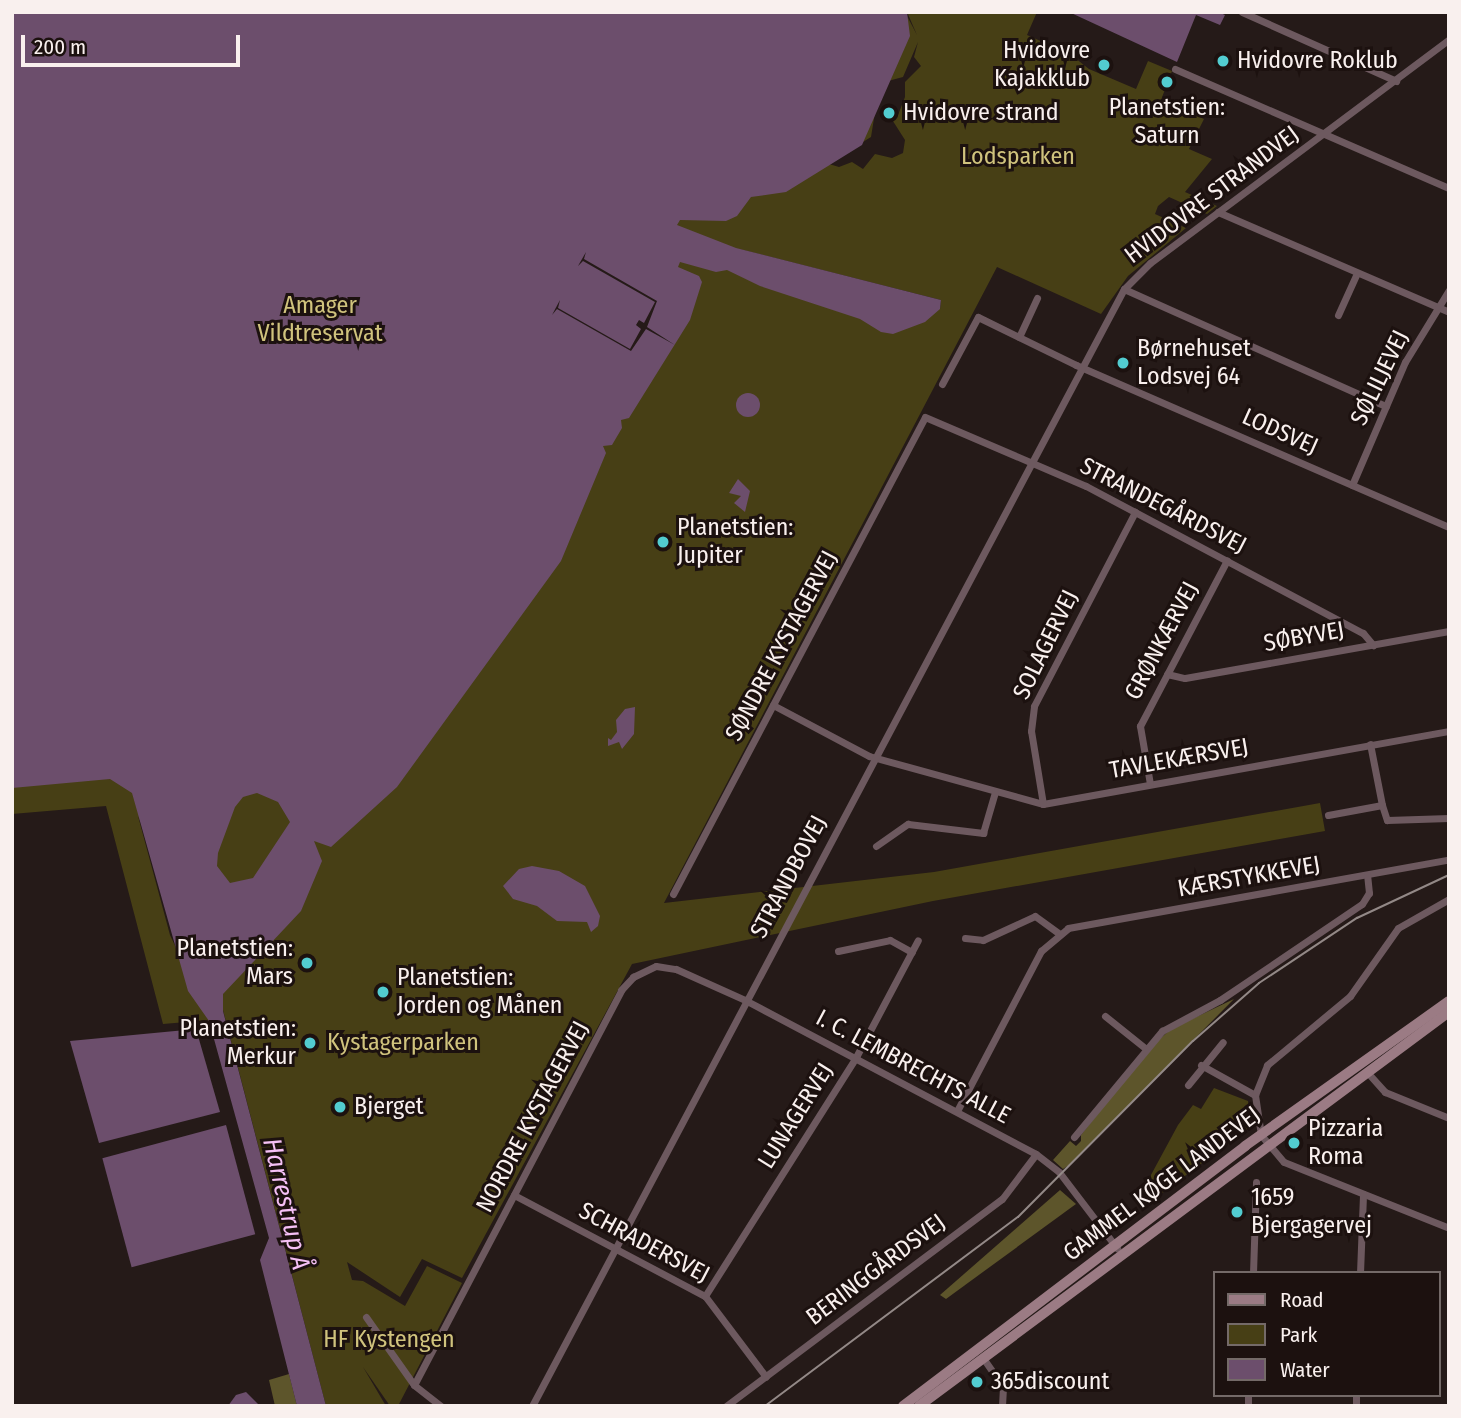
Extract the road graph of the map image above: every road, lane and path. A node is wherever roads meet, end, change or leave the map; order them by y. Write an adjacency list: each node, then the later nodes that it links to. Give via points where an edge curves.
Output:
1 (1242, 12): 4 (street)
2 (1449, 39): 4 (street, HVIDOVRE STRANDVEJ)
3 (1175, 69): 5 (street)
4 (1396, 81): 5 (street, HVIDOVRE STRANDVEJ)
5 (1324, 134): 6 (street); 7 (street, HVIDOVRE STRANDVEJ)
6 (1449, 188)
7 (1218, 212): 8 (street); 9 (street, HVIDOVRE STRANDVEJ, via 1150,263)
8 (1357, 273): 12 (street); 14 (street)
9 (1125, 289): 16 (street, HVIDOVRE STRANDVEJ); 18 (street)
10 (1449, 290): 12 (street, SØLILJEVEJ)
11 (1037, 298): 15 (street)
12 (1438, 307): 13 (street); 18 (street, SØLILJEVEJ)
13 (1449, 312)
14 (1338, 315)
15 (1019, 337): 16 (street, LODSVEJ); 17 (street, LODSVEJ, via 978,317)
16 (1080, 366): 20 (street, STRANDBOVEJ); 21 (street, LODSVEJ)
17 (942, 384)
18 (1386, 406): 21 (street, SØLILJEVEJ)
19 (925, 417): 20 (street, STRANDEGÅRDSVEJ); 28 (street, SØNDRE KYSTAGERVEJ)
20 (1030, 461): 22 (street, STRANDEGÅRDSVEJ); 31 (street, STRANDBOVEJ)
21 (1352, 485): 23 (street, LODSVEJ)
22 (1135, 512): 24 (street, STRANDEGÅRDSVEJ); 34 (street, SOLAGERVEJ, via 1034,706 1031,731)
23 (1449, 527)
24 (1227, 560): 26 (street, STRANDEGÅRDSVEJ, via 1363,633); 27 (street, GRØNKÆRVEJ)
25 (1449, 632): 26 (street, SØBYVEJ)
26 (1373, 645): 27 (street, SØBYVEJ, via 1185,678)
27 (1167, 674): 32 (street, GRØNKÆRVEJ, via 1140,726)
28 (773, 705): 31 (street, TAVLEKÆRSVEJ); 41 (street, SØNDRE KYSTAGERVEJ)
29 (1449, 731): 30 (street, TAVLEKÆRSVEJ)
30 (1370, 744): 32 (street, TAVLEKÆRSVEJ); 35 (street)
31 (873, 757): 33 (street, TAVLEKÆRSVEJ); 48 (street, STRANDBOVEJ)
32 (1150, 784): 34 (street, TAVLEKÆRSVEJ)
33 (995, 792): 34 (street, TAVLEKÆRSVEJ); 38 (street, via 983,833 908,824)
34 (1043, 804)
35 (1382, 805): 36 (street); 37 (street, via 1387,820)
36 (1328, 815)
37 (1449, 817)
38 (876, 846)
39 (1447, 860): 40 (street, KÆRSTYKKEVEJ)
40 (1367, 875): 43 (street, KÆRSTYKKEVEJ); 53 (street, via 1369,893 1362,904 1220,1000 1177,1020)
41 (673, 894)
42 (1449, 899): 58 (street, via 1416,913 1398,928 1343,1003 1267,1065)
43 (1058, 933): 44 (street, via 1035,916 983,940); 59 (street, via 1041,951)
44 (965, 939)
45 (918, 940): 47 (street, LUNAGERVEJ)
46 (838, 951): 47 (street, via 890,940)
47 (912, 952): 54 (street, LUNAGERVEJ)
48 (745, 1000): 54 (street, I. C. LEMBRECHTS ALLE); 67 (street, NORDRE KYSTAGERVEJ, via 676,970 656,966 633,977 621,990); 70 (street, STRANDBOVEJ)
49 (1449, 1001): 61 (main road, GAMMEL KØGE LANDEVEJ)
50 (1449, 1012): 56 (main road, GAMMEL KØGE LANDEVEJ)
51 (1105, 1016): 53 (street)
52 (1223, 1042): 55 (street)
53 (1145, 1048): 62 (street)
54 (856, 1057): 59 (street, I. C. LEMBRECHTS ALLE); 74 (street, LUNAGERVEJ)
55 (1201, 1065): 57 (street); 58 (street)
56 (1367, 1072): 60 (street, via 1385,1093); 63 (main road, GAMMEL KØGE LANDEVEJ)
57 (1188, 1085)
58 (1255, 1095): 61 (street)
59 (957, 1111): 64 (street, I. C. LEMBRECHTS ALLE)
60 (1449, 1118)
61 (1261, 1135): 63 (street); 69 (main road, GAMMEL KØGE LANDEVEJ)
62 (1074, 1137)
63 (1267, 1146): 66 (street, via 1295,1168); 71 (main road, GAMMEL KØGE LANDEVEJ)
64 (1037, 1154): 69 (street, I. C. LEMBRECHTS ALLE, via 1059,1172); 77 (street, BERINGGÅRDSVEJ, via 1002,1199)
65 (1256, 1182): 72 (street)
66 (1363, 1194): 68 (street); 73 (street)
67 (514, 1195): 70 (street, SCHRADERSVEJ); 78 (street, NORDRE KYSTAGERVEJ)
68 (1449, 1228)
69 (1114, 1244): 71 (street, I. C. LEMBRECHTS ALLE); 82 (main road, GAMMEL KØGE LANDEVEJ)
70 (615, 1248): 74 (street, SCHRADERSVEJ); 80 (street, STRANDBOVEJ)
71 (1122, 1254): 76 (main road, GAMMEL KØGE LANDEVEJ)
72 (1253, 1271)
73 (1360, 1271)
74 (705, 1296): 77 (street, SCHRADERSVEJ)
75 (366, 1317): 78 (street)
76 (983, 1358): 83 (main road, GAMMEL KØGE LANDEVEJ); 84 (street, via 1003,1387)
77 (766, 1377): 81 (street, BERINGGÅRDSVEJ)
78 (414, 1385): 79 (street)
79 (440, 1406)
80 (532, 1406)
81 (726, 1406)
82 (903, 1406)
83 (920, 1406)
84 (1002, 1406)

